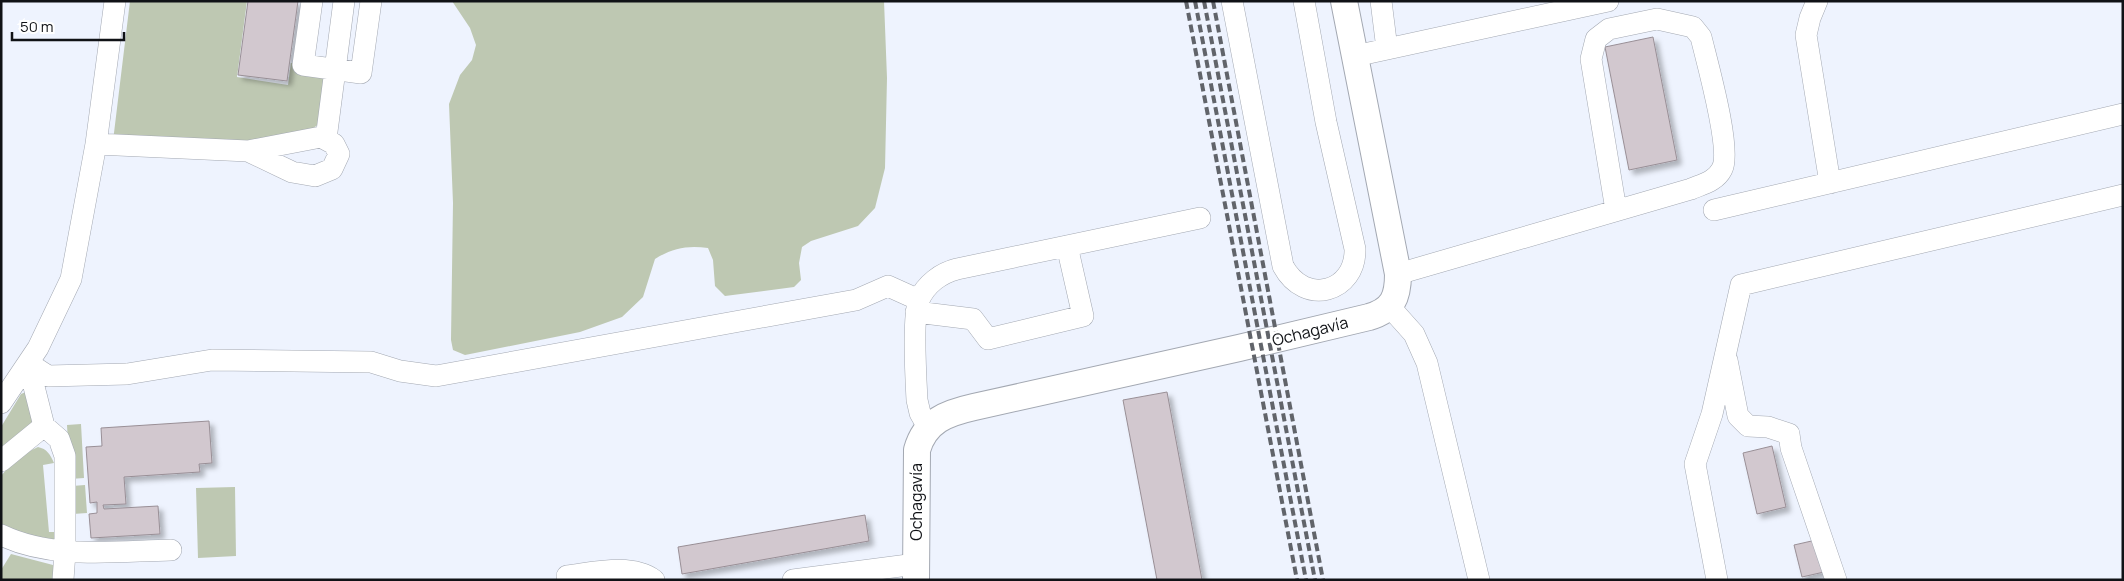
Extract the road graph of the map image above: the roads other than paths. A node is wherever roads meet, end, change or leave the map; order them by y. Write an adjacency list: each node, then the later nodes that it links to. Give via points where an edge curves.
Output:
1 (115, 1): 16 (street)
2 (312, 1): 13 (street, via 303,65)
3 (344, 1): 13 (street)
4 (371, 1): 13 (street, via 360,73)
5 (1232, 1): 6 (street, via 1283,266 1301,286 1318,290 1334,286 1346,276 1354,263 1355,249 1326,122)
6 (1304, 1)
7 (1344, 1): 12 (main road)
8 (1381, 1): 11 (street)
9 (1608, 1): 11 (street)
10 (1817, 1): 18 (street, via 1806,35)
11 (1387, 49): 12 (street)
12 (1355, 56): 24 (main road)
13 (336, 69): 15 (street)
14 (2123, 114): 18 (street)
15 (326, 140): 17 (street, via 321,137 304,139); 17 (street, via 334,144 339,154 332,169 315,176 292,172)
16 (96, 144): 17 (street); 28 (street, via 71,279)
17 (248, 151)
18 (1830, 183): 21 (street)
19 (2123, 195): 27 (street, via 1741,285)
20 (1616, 210): 20 (street, via 1591,59 1596,39 1609,29 1657,19 1693,27 1701,37 1725,145 1723,168 1711,181 1691,189); 24 (street)
21 (1714, 210)
22 (1200, 218): 23 (street)
23 (1067, 246): 25 (street, via 950,271 931,283); 25 (street, via 1083,316 988,339 973,319)
24 (1398, 274): 26 (main road, via 1398,288)
25 (918, 306): 28 (street, via 888,286 856,300 436,376 400,371 371,362 212,360 127,374 48,376); 31 (street, via 917,400)
26 (1389, 306): 31 (main road, Ochagavía, via 1376,315 1302,334 954,412); 41 (street, via 1414,334 1427,363)
27 (1725, 350): 42 (street, via 1712,414 1695,464); 43 (street, via 1738,416 1748,426 1768,427 1789,434)
28 (28, 363): 29 (street); 30 (street)
29 (1, 403)
30 (44, 426): 32 (street); 35 (street, via 59,439 65,456)
31 (928, 427): 36 (main road, Ochagavía, via 917,450)
32 (1, 461)
33 (1, 535): 35 (street, via 14,542)
34 (171, 550): 35 (street)
35 (65, 552): 38 (street)
36 (916, 572): 40 (street)
37 (567, 576): 39 (street, via 627,570 647,574)
38 (63, 580)
39 (654, 580)
40 (793, 580)
41 (1479, 580)
42 (1717, 580)
43 (1836, 580)

